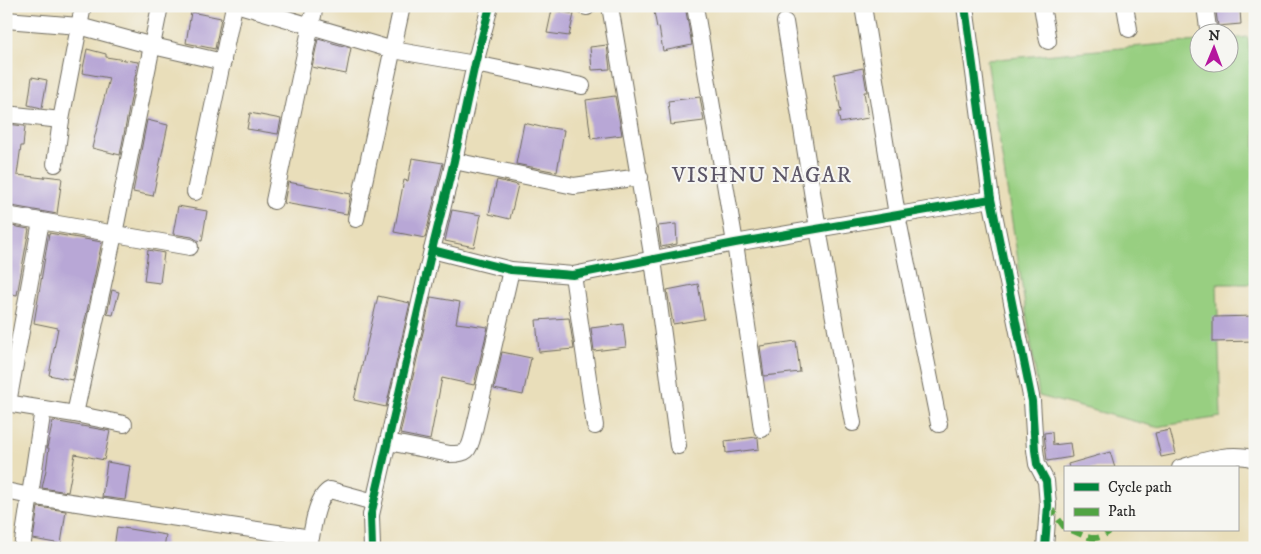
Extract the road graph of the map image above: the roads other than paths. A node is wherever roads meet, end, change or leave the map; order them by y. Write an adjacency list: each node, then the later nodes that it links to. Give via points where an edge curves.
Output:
1 (83, 6): 19 (street)
2 (160, 6): 22 (street)
3 (234, 6): 24 (street)
4 (243, 6): 18 (street)
5 (315, 6): 18 (street)
6 (402, 6): 23 (street)
7 (490, 6): 25 (street)
8 (610, 6): 31 (street)
9 (695, 6): 41 (street)
10 (863, 6): 36 (street)
11 (965, 6): 33 (street)
12 (1042, 6): 21 (street)
13 (1125, 6): 20 (street)
14 (1205, 6): 17 (street)
15 (6, 20): 19 (street)
16 (786, 22): 39 (street)
17 (1207, 22)
18 (310, 25): 23 (street); 34 (street)
19 (80, 26): 22 (street); 28 (street)
20 (1130, 28)
21 (1048, 41)
22 (153, 46): 24 (street); 40 (street)
23 (393, 50): 25 (street); 37 (street)
24 (222, 62): 32 (street)
25 (475, 64): 26 (street); 29 (street)
26 (582, 86)
27 (6, 114): 28 (street)
28 (61, 120): 30 (street)
29 (454, 162): 31 (street, via 574,186); 43 (street)
30 (55, 164)
31 (640, 177): 44 (street)
32 (195, 192)
33 (991, 199): 36 (street); 65 (street, via 1032,401 1037,464 1046,481)
34 (274, 201)
35 (6, 215): 38 (street)
36 (897, 215): 39 (street); 52 (street)
37 (356, 219)
38 (41, 221): 40 (street); 47 (street)
39 (818, 229): 41 (street); 50 (street)
40 (114, 234): 42 (street); 49 (street)
41 (735, 243): 44 (street); 54 (street)
42 (190, 247)
43 (432, 250): 45 (street); 55 (street)
44 (653, 260): 46 (street); 56 (street)
45 (511, 270): 46 (street); 55 (street, via 473,435 466,451 450,454)
46 (573, 275): 53 (street)
47 (7, 403): 48 (street)
48 (44, 409): 49 (street); 60 (street)
49 (75, 414): 51 (street)
50 (854, 423)
51 (124, 424)
52 (939, 424)
53 (595, 426)
54 (762, 429)
55 (388, 442): 61 (street)
56 (678, 446)
57 (1255, 459): 58 (street, via 1232,456)
58 (1188, 466)
59 (6, 491): 60 (street)
60 (30, 496): 62 (street); 63 (street)
61 (374, 502): 62 (street, via 330,490 325,492 315,516); 64 (street)
62 (311, 543)
63 (22, 548)
64 (372, 548)
65 (1045, 548)

